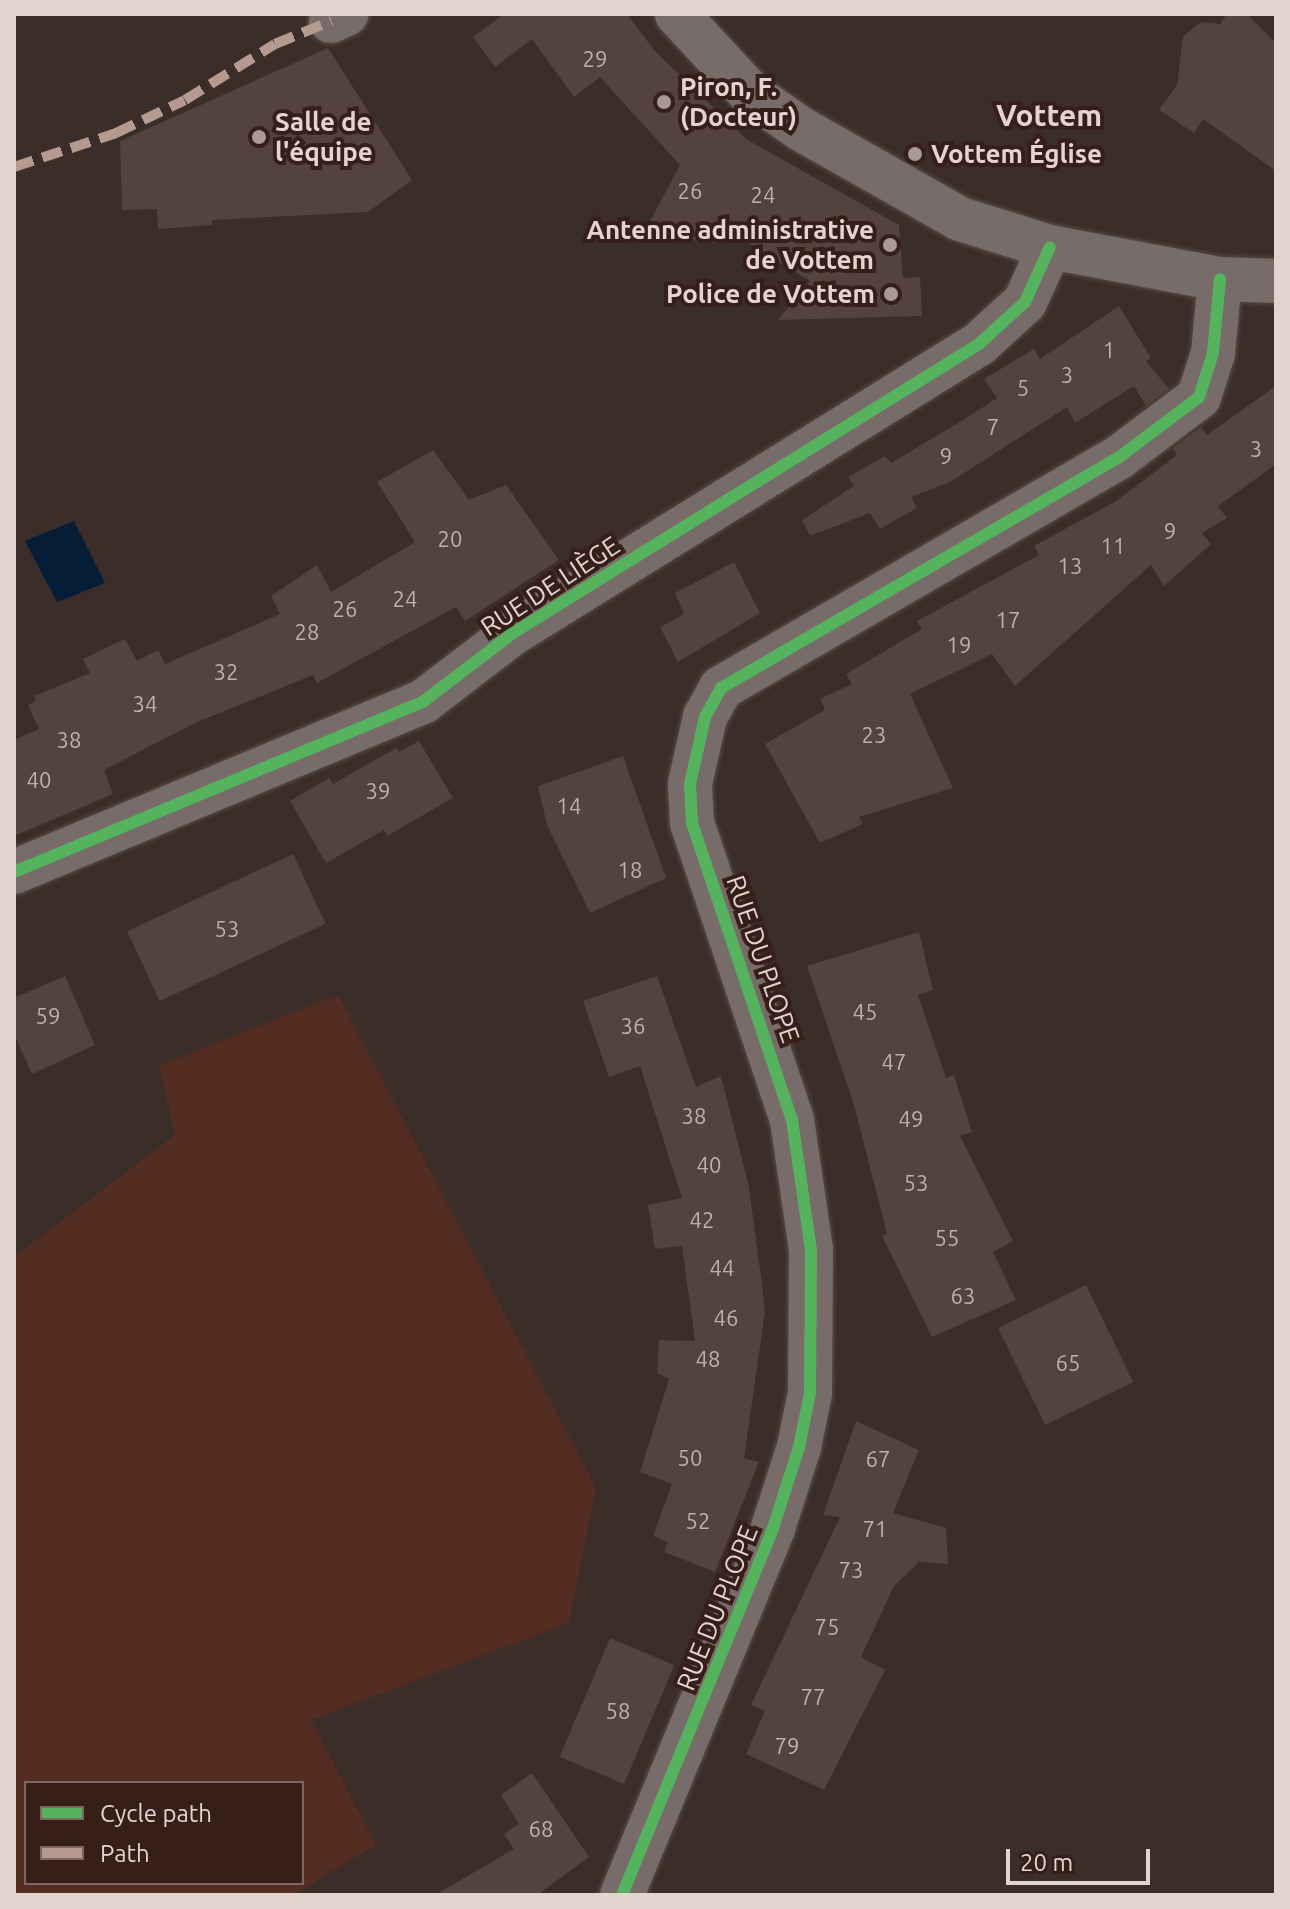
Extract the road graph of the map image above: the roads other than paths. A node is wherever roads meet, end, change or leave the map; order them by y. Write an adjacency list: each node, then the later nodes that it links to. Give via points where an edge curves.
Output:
1 (677, 14): 2 (street, via 751,94 845,158 960,219)
2 (1050, 247): 3 (street); 5 (street, RUE DE LIÈGE, via 1025,302 979,344 513,633 424,701)
3 (1220, 279): 4 (street); 6 (street, RUE DU PLOPE, via 1213,353 1199,397 1118,458 721,688 705,717 690,784 692,823 792,1120 811,1250 811,1380 799,1447 773,1528)
4 (1276, 281)
5 (14, 872)
6 (622, 1895)

